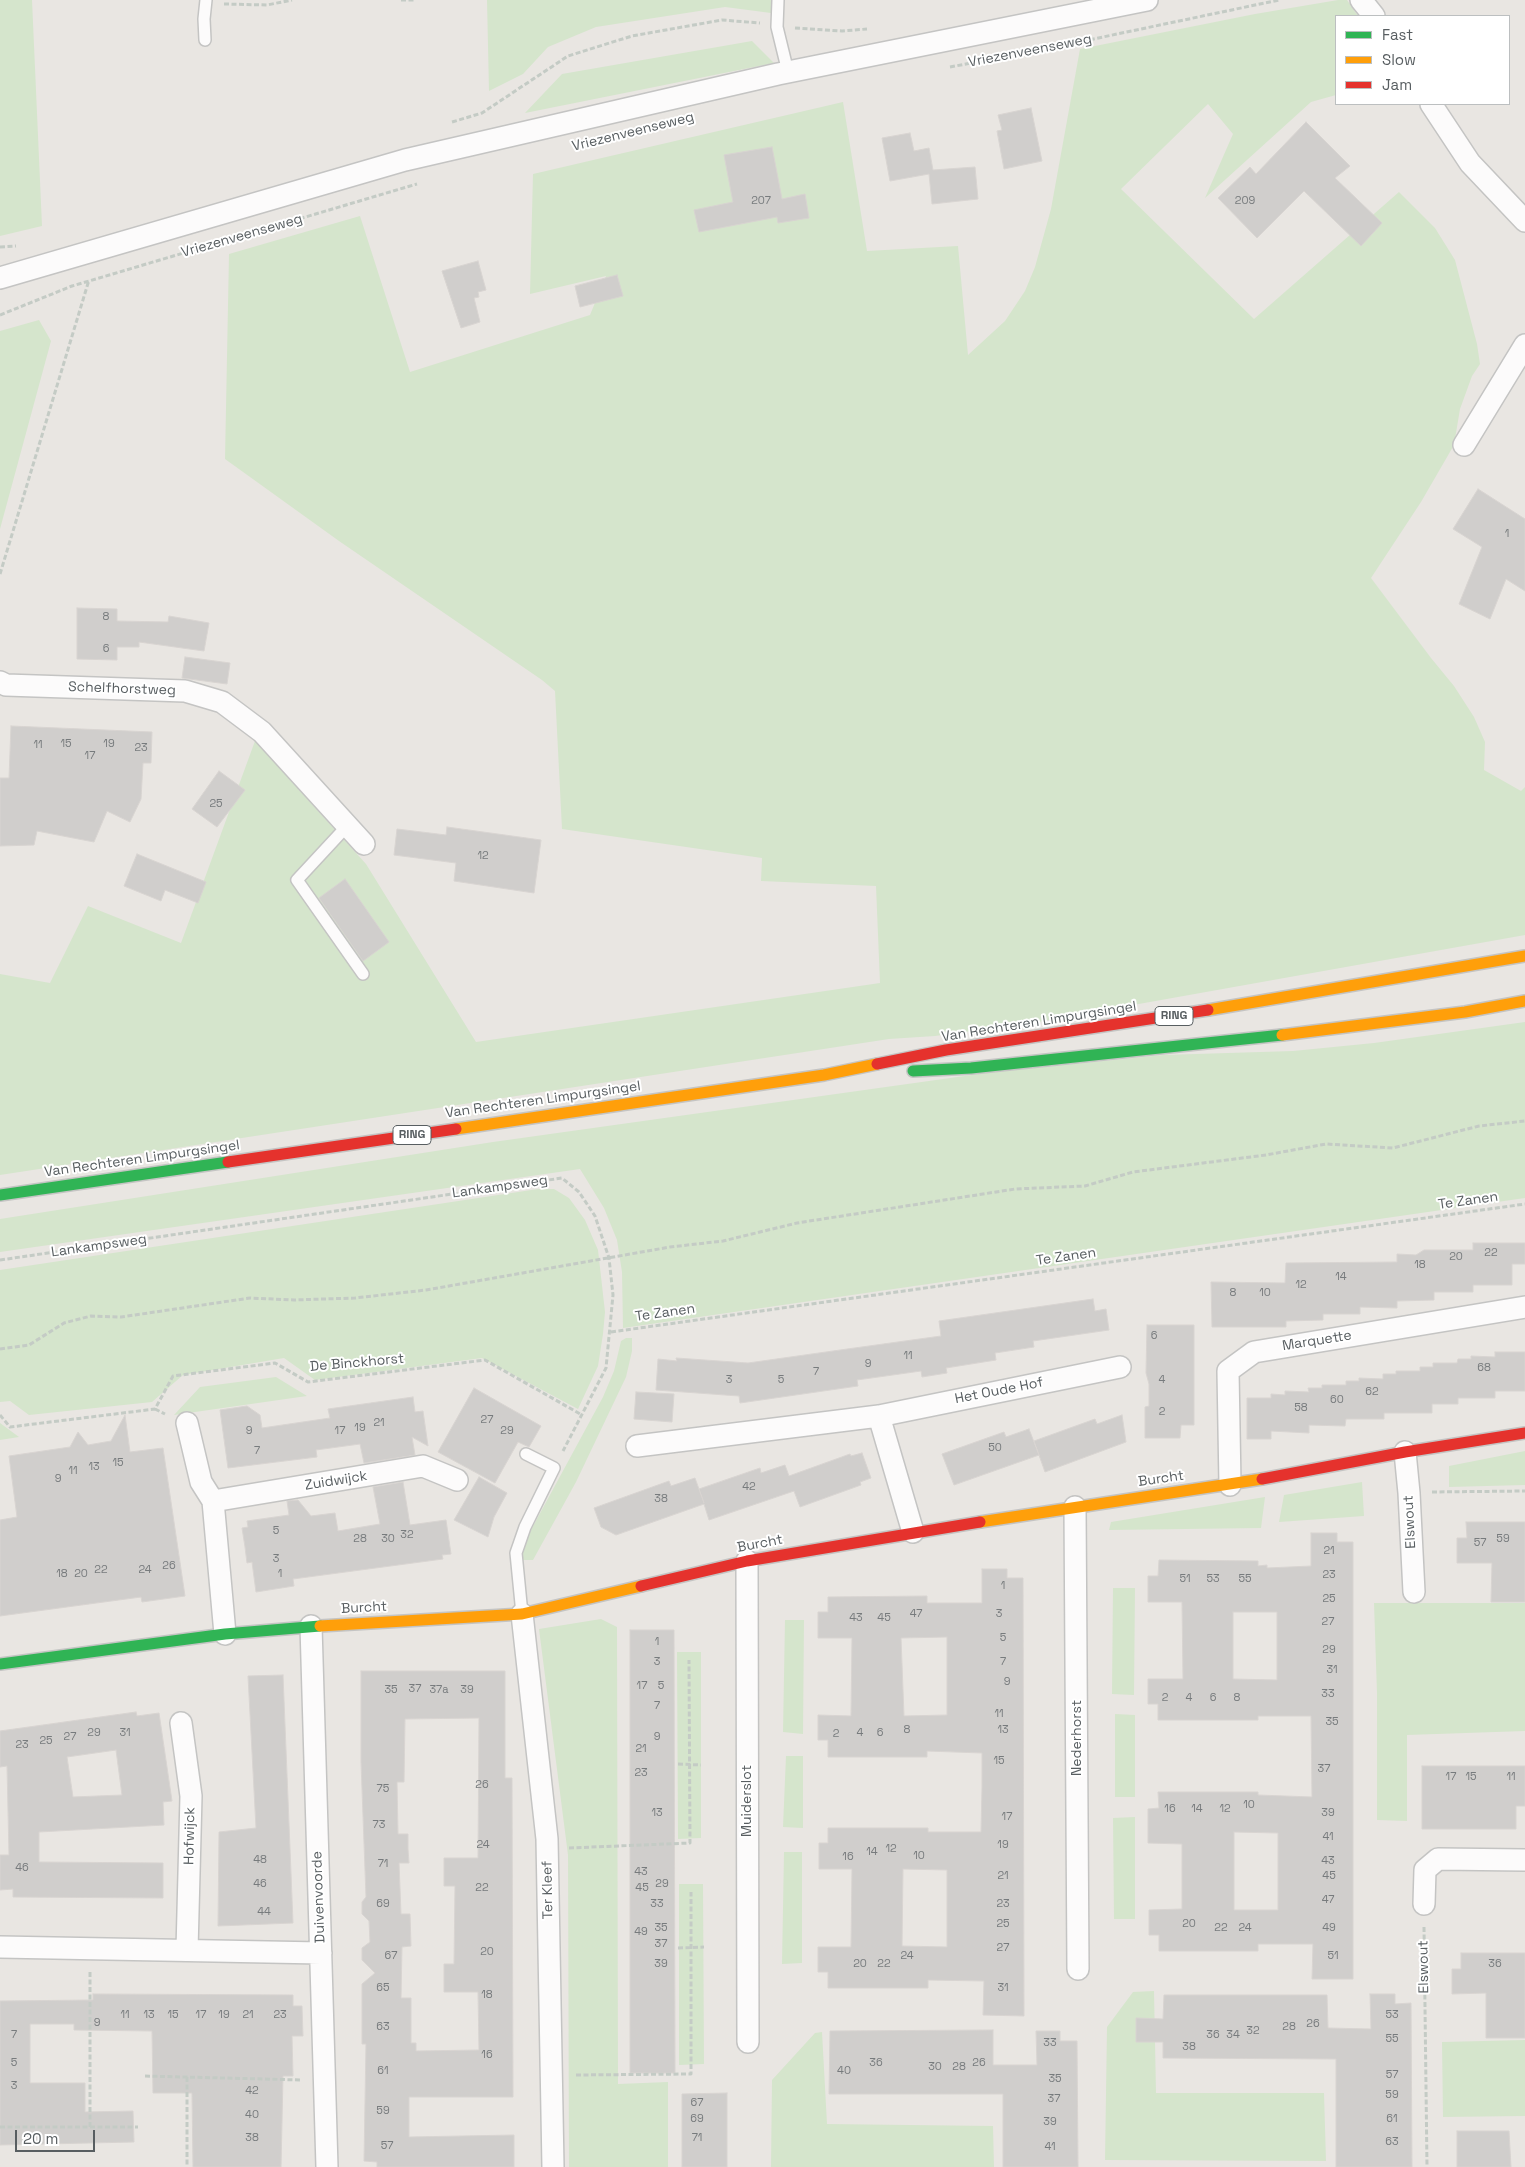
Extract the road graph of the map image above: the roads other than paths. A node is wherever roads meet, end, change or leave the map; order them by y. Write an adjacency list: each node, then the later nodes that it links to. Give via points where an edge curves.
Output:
1 (778, 0): 7 (lane, via 777,27)
2 (1147, 0): 7 (street, Vriezenveenseweg)
3 (1361, 0): 5 (street)
4 (207, 1): 6 (lane)
5 (1373, 15)
6 (205, 40)
7 (788, 72): 10 (street, Vriezenveenseweg, via 405,160)
8 (1432, 105): 9 (street, via 1470,163)
9 (1525, 222)
10 (0, 278)
11 (1525, 345): 12 (street)
12 (1464, 445)
13 (0, 682): 14 (street, Schelfhorstweg, via 6,685 185,691 222,702 262,732)
14 (348, 825): 15 (street, Schelfhorstweg); 17 (lane, via 297,880)
15 (364, 844)
16 (1525, 956): 19 (main road, Van Rechteren Limpurgsingel / RING, via 1163,1018 946,1050)
17 (363, 974)
18 (1525, 1001): 19 (main road, Van Rechteren Limpurgsingel / RING, via 1286,1035 990,1066)
19 (824, 1075): 20 (main road, Van Rechteren Limpurgsingel / RING)
20 (0, 1195)
21 (1525, 1307): 30 (street, Marquette, via 1254,1352 1228,1371)
22 (1120, 1367): 23 (street, Het Oude Hof)
23 (879, 1416): 26 (street, Het Oude Hof); 33 (street)
24 (187, 1423): 31 (street, via 201,1482)
25 (1525, 1433): 27 (main road, Burcht)
26 (637, 1446)
27 (1405, 1452): 30 (main road, Burcht); 35 (street, Elswout)
28 (526, 1454): 36 (lane, via 554,1468 516,1553)
29 (457, 1480): 31 (street, Zuidwijck, via 423,1466)
30 (1230, 1485): 32 (main road, Burcht)
31 (213, 1501): 38 (street)
32 (1076, 1507): 33 (main road, Burcht); 46 (street, Nederhorst)
33 (913, 1532): 34 (main road, Burcht)
34 (747, 1561): 36 (main road, Burcht); 47 (street, Muiderslot)
35 (1414, 1592)
36 (522, 1614): 37 (main road, Burcht); 49 (street, Ter Kleef, via 548,1849)
37 (311, 1626): 38 (main road, Burcht); 45 (street, Duivenvoorde)
38 (225, 1634): 39 (main road, Burcht)
39 (0, 1664)
40 (181, 1722): 44 (street, Hofwijck, via 190,1796)
41 (1525, 1860): 42 (street, via 1438,1859 1425,1870)
42 (1424, 1904)
43 (0, 1947): 44 (street)
44 (187, 1950): 45 (street)
45 (320, 1954): 48 (street, Duivenvoorde)
46 (1078, 1969)
47 (748, 2042)
48 (327, 2167)
49 (553, 2167)

